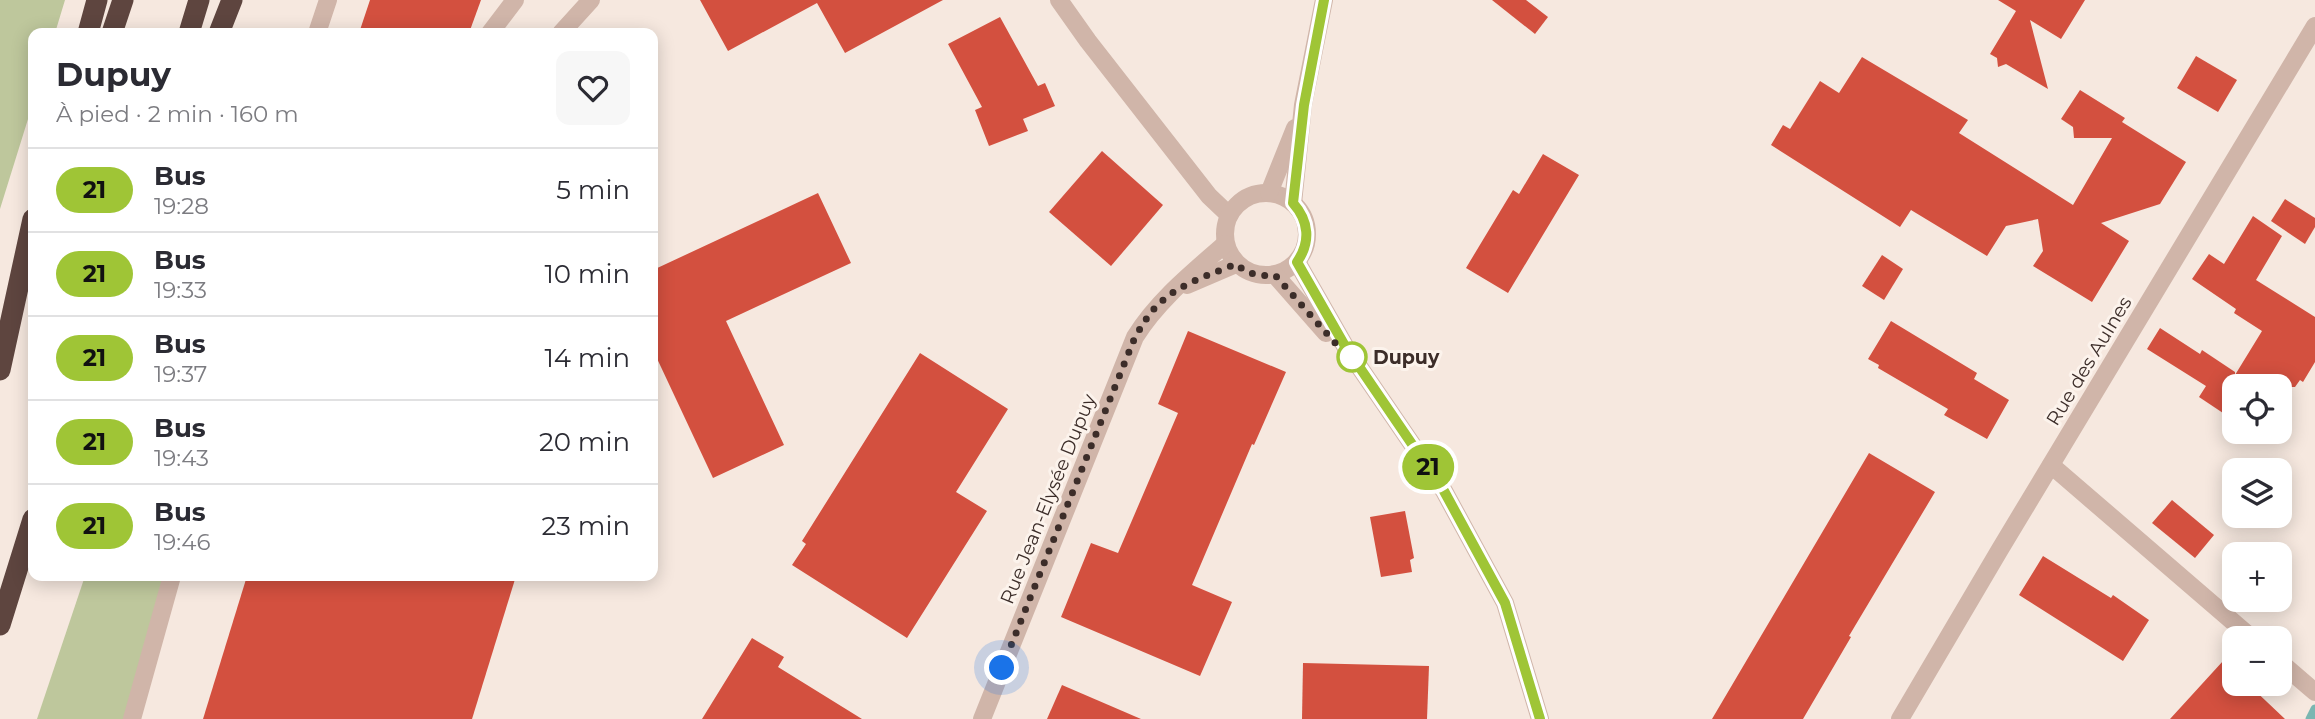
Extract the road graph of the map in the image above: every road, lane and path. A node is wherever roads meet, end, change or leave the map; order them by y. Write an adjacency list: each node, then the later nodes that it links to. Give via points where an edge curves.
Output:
1 (97, 0): 11 (highway)
2 (123, 0): 12 (highway)
3 (199, 0): 13 (highway)
4 (230, 0): 14 (highway)
5 (328, 0): 15 (street)
6 (515, 0): 16 (street)
7 (591, 0): 17 (street)
8 (1059, 0): 21 (street)
9 (1324, 0): 18 (street)
10 (2315, 26): 31 (street, Rue des Aulnes)
11 (89, 28)
12 (114, 28)
13 (191, 28)
14 (222, 28)
15 (319, 28)
16 (494, 28)
17 (566, 28)
18 (1304, 105): 19 (street); 20 (street)
19 (1269, 193): 20 (street); 21 (street, via 1246,198)
20 (1293, 203): 24 (street, via 1304,218 1307,236)
21 (1228, 215): 23 (street)
22 (28, 242): 29 (highway)
23 (1225, 244): 25 (street); 28 (street, Rue Jean-Elysée Dupuy)
24 (1297, 262): 26 (street); 30 (street)
25 (1236, 264): 26 (street, via 1250,273); 28 (street, Rue Jean-Elysée Dupuy)
26 (1275, 275): 30 (street)
27 (28, 286): 29 (highway)
28 (1163, 300): 39 (street, Rue Jean-Elysée Dupuy, via 1135,337)
29 (0, 371)
30 (1366, 377): 40 (street, via 1444,491 1505,603)
31 (2051, 465): 35 (street); 41 (street, Rue des Aulnes)
32 (28, 535): 34 (highway)
33 (171, 581): 38 (street)
34 (0, 625)
35 (2238, 626)
36 (2292, 672): 37 (street)
37 (2310, 687)
38 (132, 719)
39 (982, 719)
40 (1541, 719)
41 (1900, 719)

